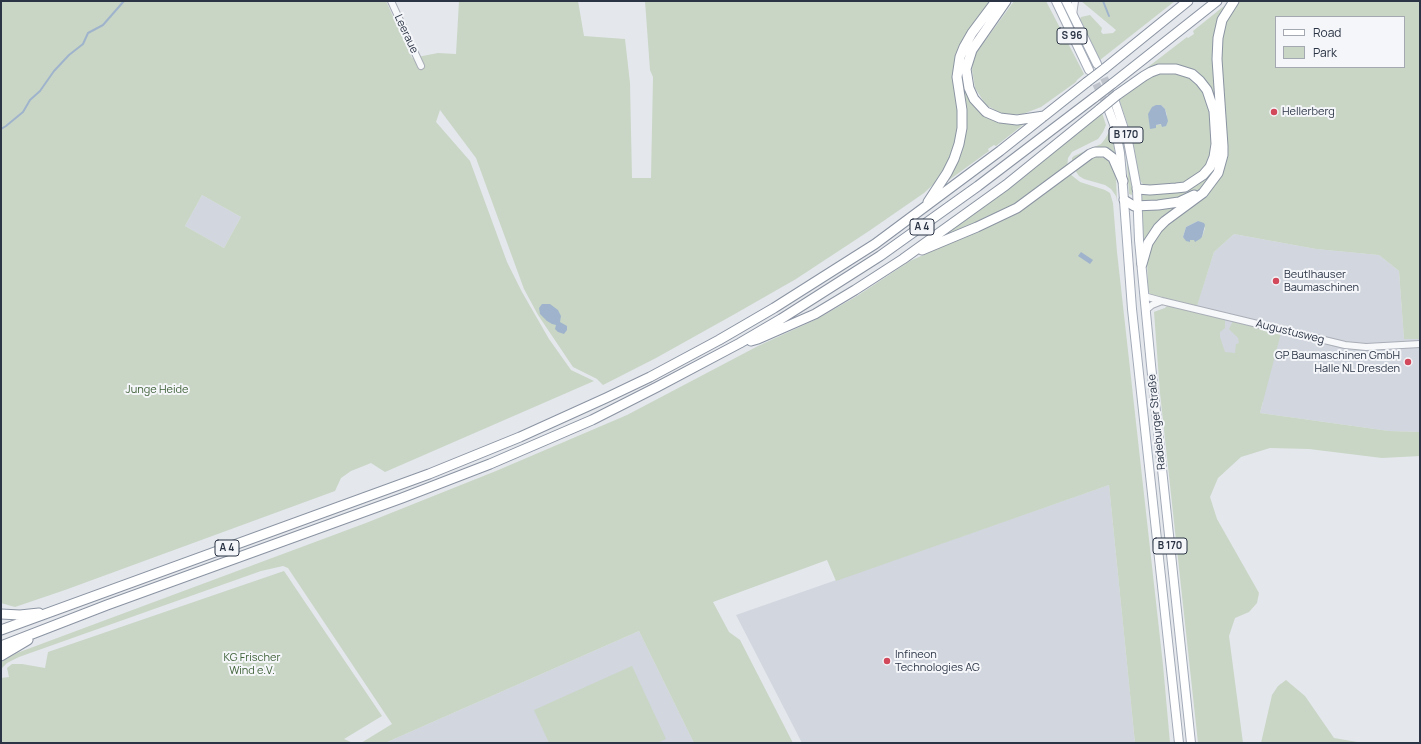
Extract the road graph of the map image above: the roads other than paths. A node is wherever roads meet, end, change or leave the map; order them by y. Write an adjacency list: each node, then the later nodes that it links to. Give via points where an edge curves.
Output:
1 (390, 1): 11 (street, Leeraue)
2 (996, 1): 22 (highway, via 972,33 960,57 957,77 962,110 960,144 947,173)
3 (1006, 1): 16 (highway, via 972,50 966,69 969,88 974,99 986,112 1000,118 1017,120)
4 (1056, 1): 13 (main road, S 96)
5 (1066, 1): 10 (main road, S 96)
6 (1075, 1): 10 (street)
7 (1188, 1): 12 (highway, A 4)
8 (1217, 1): 28 (highway, A 4, bridge, via 919,230 836,285)
9 (1234, 1): 18 (highway, via 1222,20 1218,38 1223,155 1218,173)
10 (1073, 15): 12 (main road, S 96)
11 (421, 66)
12 (1101, 66): 16 (highway, A 4, bridge, via 1087,82)
13 (1089, 70)
14 (1116, 99): 15 (highway, bridge); 19 (main road, Radeburger Straße / B 170, via 1128,141); 19 (highway, via 1151,72 1159,69 1176,69 1192,74 1200,81 1207,90 1214,111 1216,150 1210,167 1203,175 1185,187)
15 (1104, 108): 17 (main road, Radeburger Straße / B 170, via 1115,127); 23 (highway, via 1006,185)
16 (1046, 116): 22 (highway, A 4)
17 (1123, 180): 20 (main road, Radeburger Straße / B 170); 23 (highway, via 1113,158 1105,152 1095,152 1012,211)
18 (1209, 186): 21 (highway, via 1179,202); 24 (highway, via 1158,228 1148,243)
19 (1137, 189): 21 (main road, Radeburger Straße / B 170)
20 (1124, 200): 21 (highway); 36 (main road, Radeburger Straße / B 170, via 1132,309)
21 (1138, 206): 24 (main road, Radeburger Straße / B 170)
22 (926, 207): 30 (highway, A 4, via 875,244 774,308 686,358 592,405 429,474)
23 (903, 258): 28 (highway, via 815,314 758,339)
24 (1142, 264): 25 (main road, Radeburger Straße / B 170)
25 (1144, 296): 26 (street, Augustusweg); 27 (main road, Radeburger Straße / B 170)
26 (1162, 301): 27 (street); 29 (street, Augustusweg, via 1345,345 1366,347)
27 (1146, 310): 37 (main road, Radeburger Straße / B 170)
28 (740, 343): 32 (highway, A 4, via 592,420 490,464)
29 (1420, 344)
30 (54, 611): 31 (highway); 33 (highway, A 4)
31 (1, 614)
32 (50, 627): 34 (highway, A 4); 35 (highway)
33 (1, 630)
34 (1, 646)
35 (1, 656)
36 (1179, 743)
37 (1191, 743)

